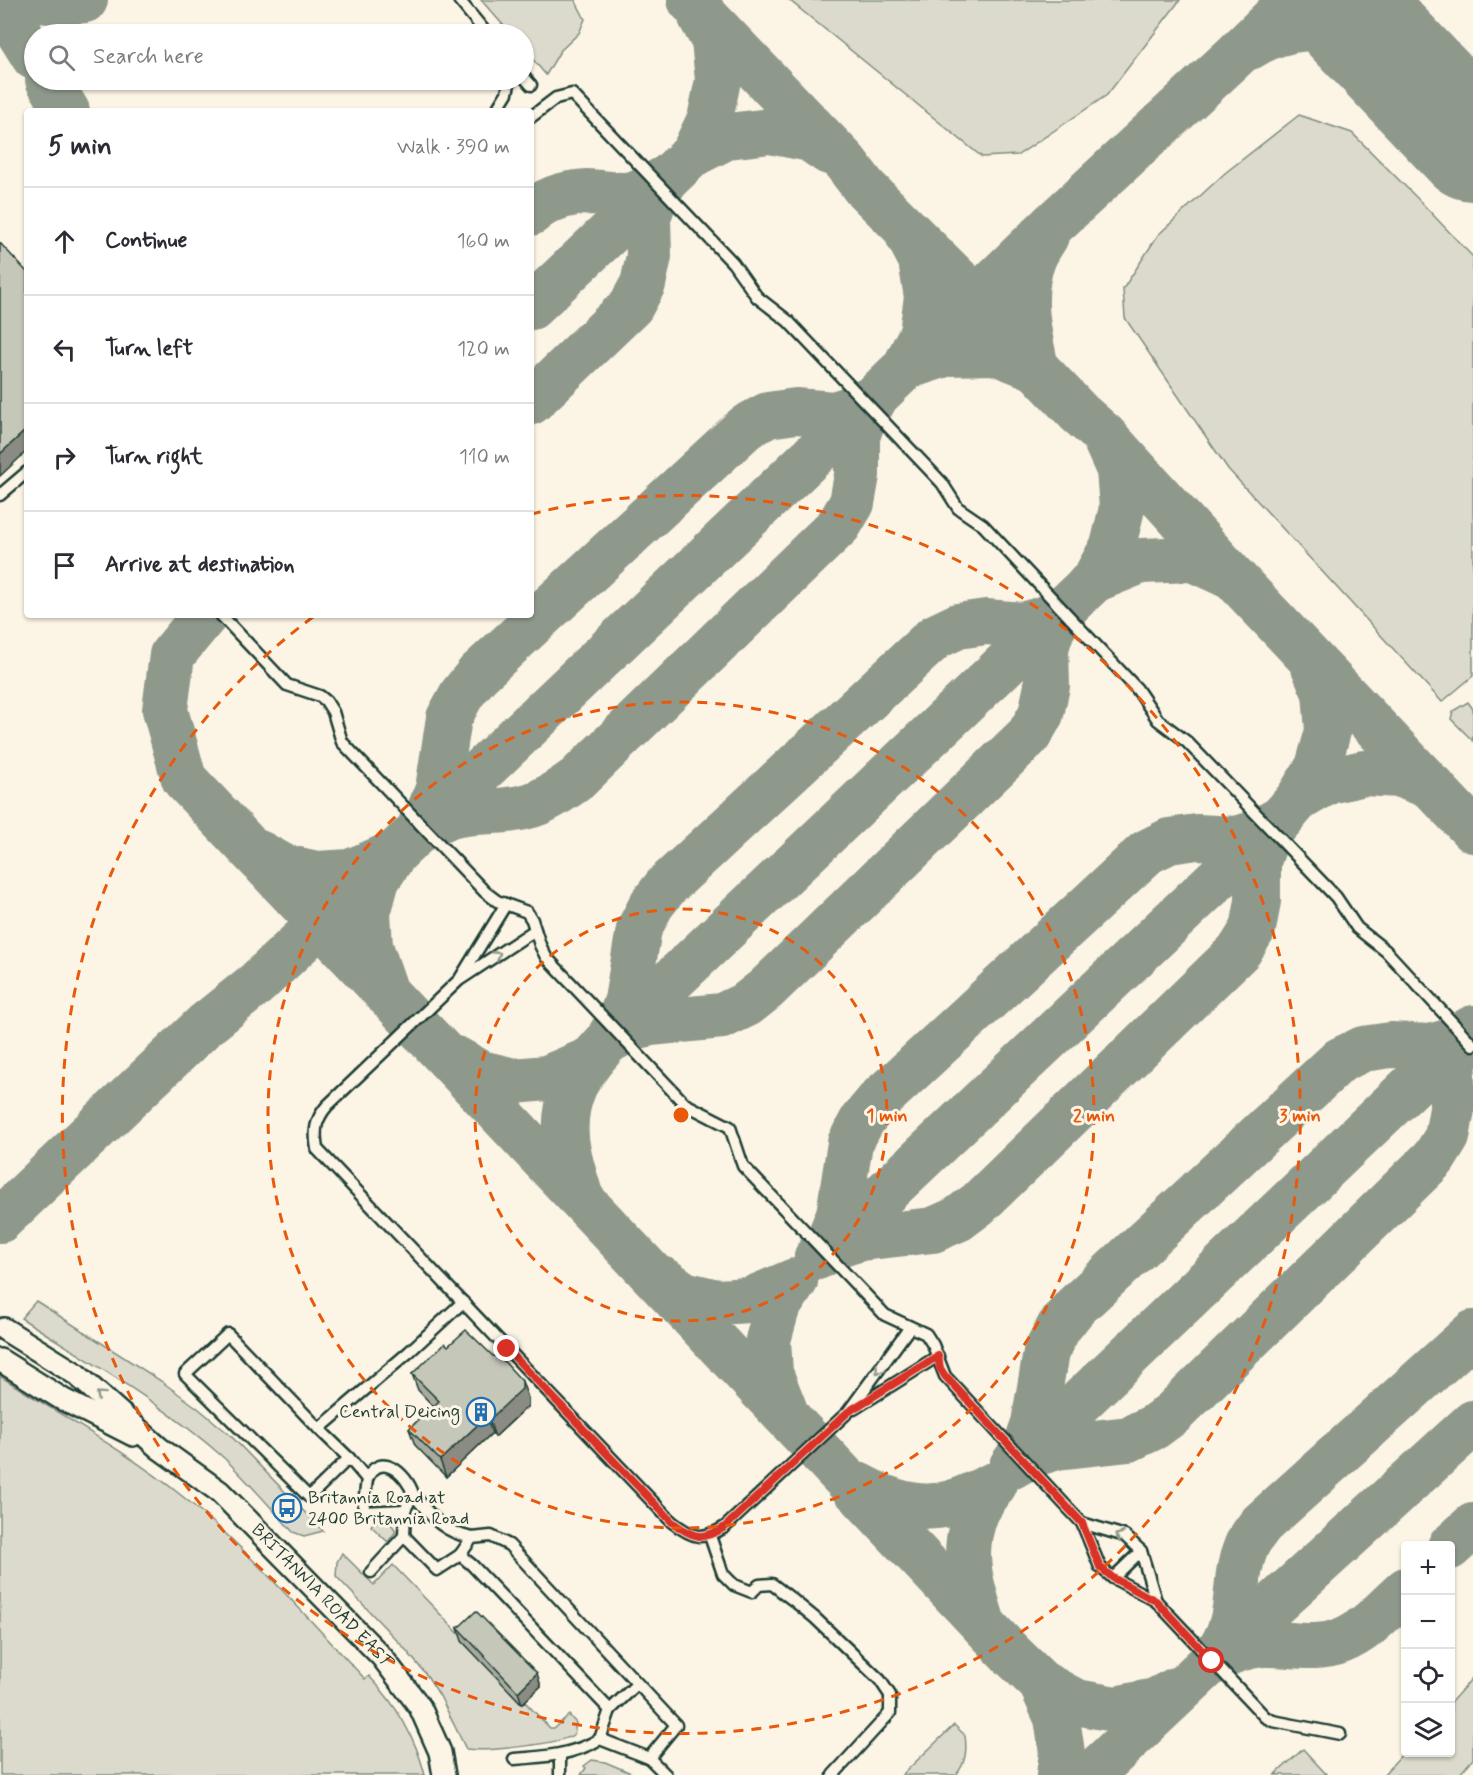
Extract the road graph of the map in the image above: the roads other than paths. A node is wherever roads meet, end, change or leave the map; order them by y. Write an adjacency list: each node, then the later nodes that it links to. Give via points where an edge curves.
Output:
1 (459, 0): 2 (lane)
2 (479, 24)
3 (508, 90): 4 (lane)
4 (498, 108)
5 (534, 115): 12 (lane, via 556,98 572,94 733,264 757,297 789,321 942,483 958,508 982,525 1137,689 1158,720 1187,742 1335,897 1357,928 1386,951)
6 (24, 475): 7 (lane)
7 (0, 495)
8 (224, 618): 9 (lane, via 287,685 326,701 342,742 485,892)
9 (506, 904): 10 (lane, via 527,912); 11 (lane)
10 (535, 930): 11 (lane, one-way to 10); 14 (lane, via 546,957 685,1104 730,1127 743,1166 885,1315)
11 (459, 980): 13 (lane, via 327,1107 318,1117 315,1137 317,1149)
12 (1473, 1045)
13 (463, 1302): 19 (lane); 27 (lane, via 672,1522 693,1535)
14 (910, 1327): 16 (lane, via 931,1339); 18 (lane, one-way to 18)
15 (4, 1329): 20 (street, BRITANNIA ROAD EAST, one-way to 15, via 76,1374)
16 (938, 1356): 18 (lane); 25 (lane, via 945,1376)
17 (0, 1360): 20 (street, BRITANNIA ROAD EAST, via 62,1399)
18 (848, 1412): 27 (lane, via 725,1527)
19 (320, 1429): 21 (lane); 21 (lane, via 228,1334 185,1374 309,1497)
20 (159, 1448): 41 (street, BRITANNIA ROAD EAST, via 220,1492 382,1657 420,1707 440,1752)
21 (349, 1458): 22 (lane)
22 (367, 1479): 23 (lane, via 371,1469 386,1465 398,1472); 24 (lane, via 363,1512)
23 (413, 1494): 24 (lane); 28 (lane, via 443,1528)
24 (405, 1510): 26 (lane)
25 (1082, 1523): 29 (lane, one-way to 25, via 1125,1536); 32 (lane, via 1100,1567)
26 (404, 1536): 30 (lane, via 437,1570); 31 (lane)
27 (710, 1536): 44 (lane, via 723,1574 734,1585 752,1592 759,1585 772,1584 815,1618 880,1680 890,1695 890,1713)
28 (471, 1538): 30 (lane); 34 (lane, via 491,1536 509,1545)
29 (1141, 1551): 32 (lane); 33 (lane)
30 (460, 1556): 35 (lane)
31 (371, 1572)
32 (1113, 1578): 33 (lane)
33 (1156, 1601): 36 (lane, via 1265,1717)
34 (638, 1684): 35 (lane); 39 (lane, via 676,1725)
35 (610, 1710): 37 (lane)
36 (1340, 1734)
37 (600, 1739): 38 (lane, via 586,1748); 39 (lane)
38 (560, 1755): 40 (lane); 42 (lane)
39 (649, 1758): 43 (lane)
40 (514, 1759)
41 (444, 1775)
42 (560, 1775)
43 (666, 1775)
44 (833, 1775)

